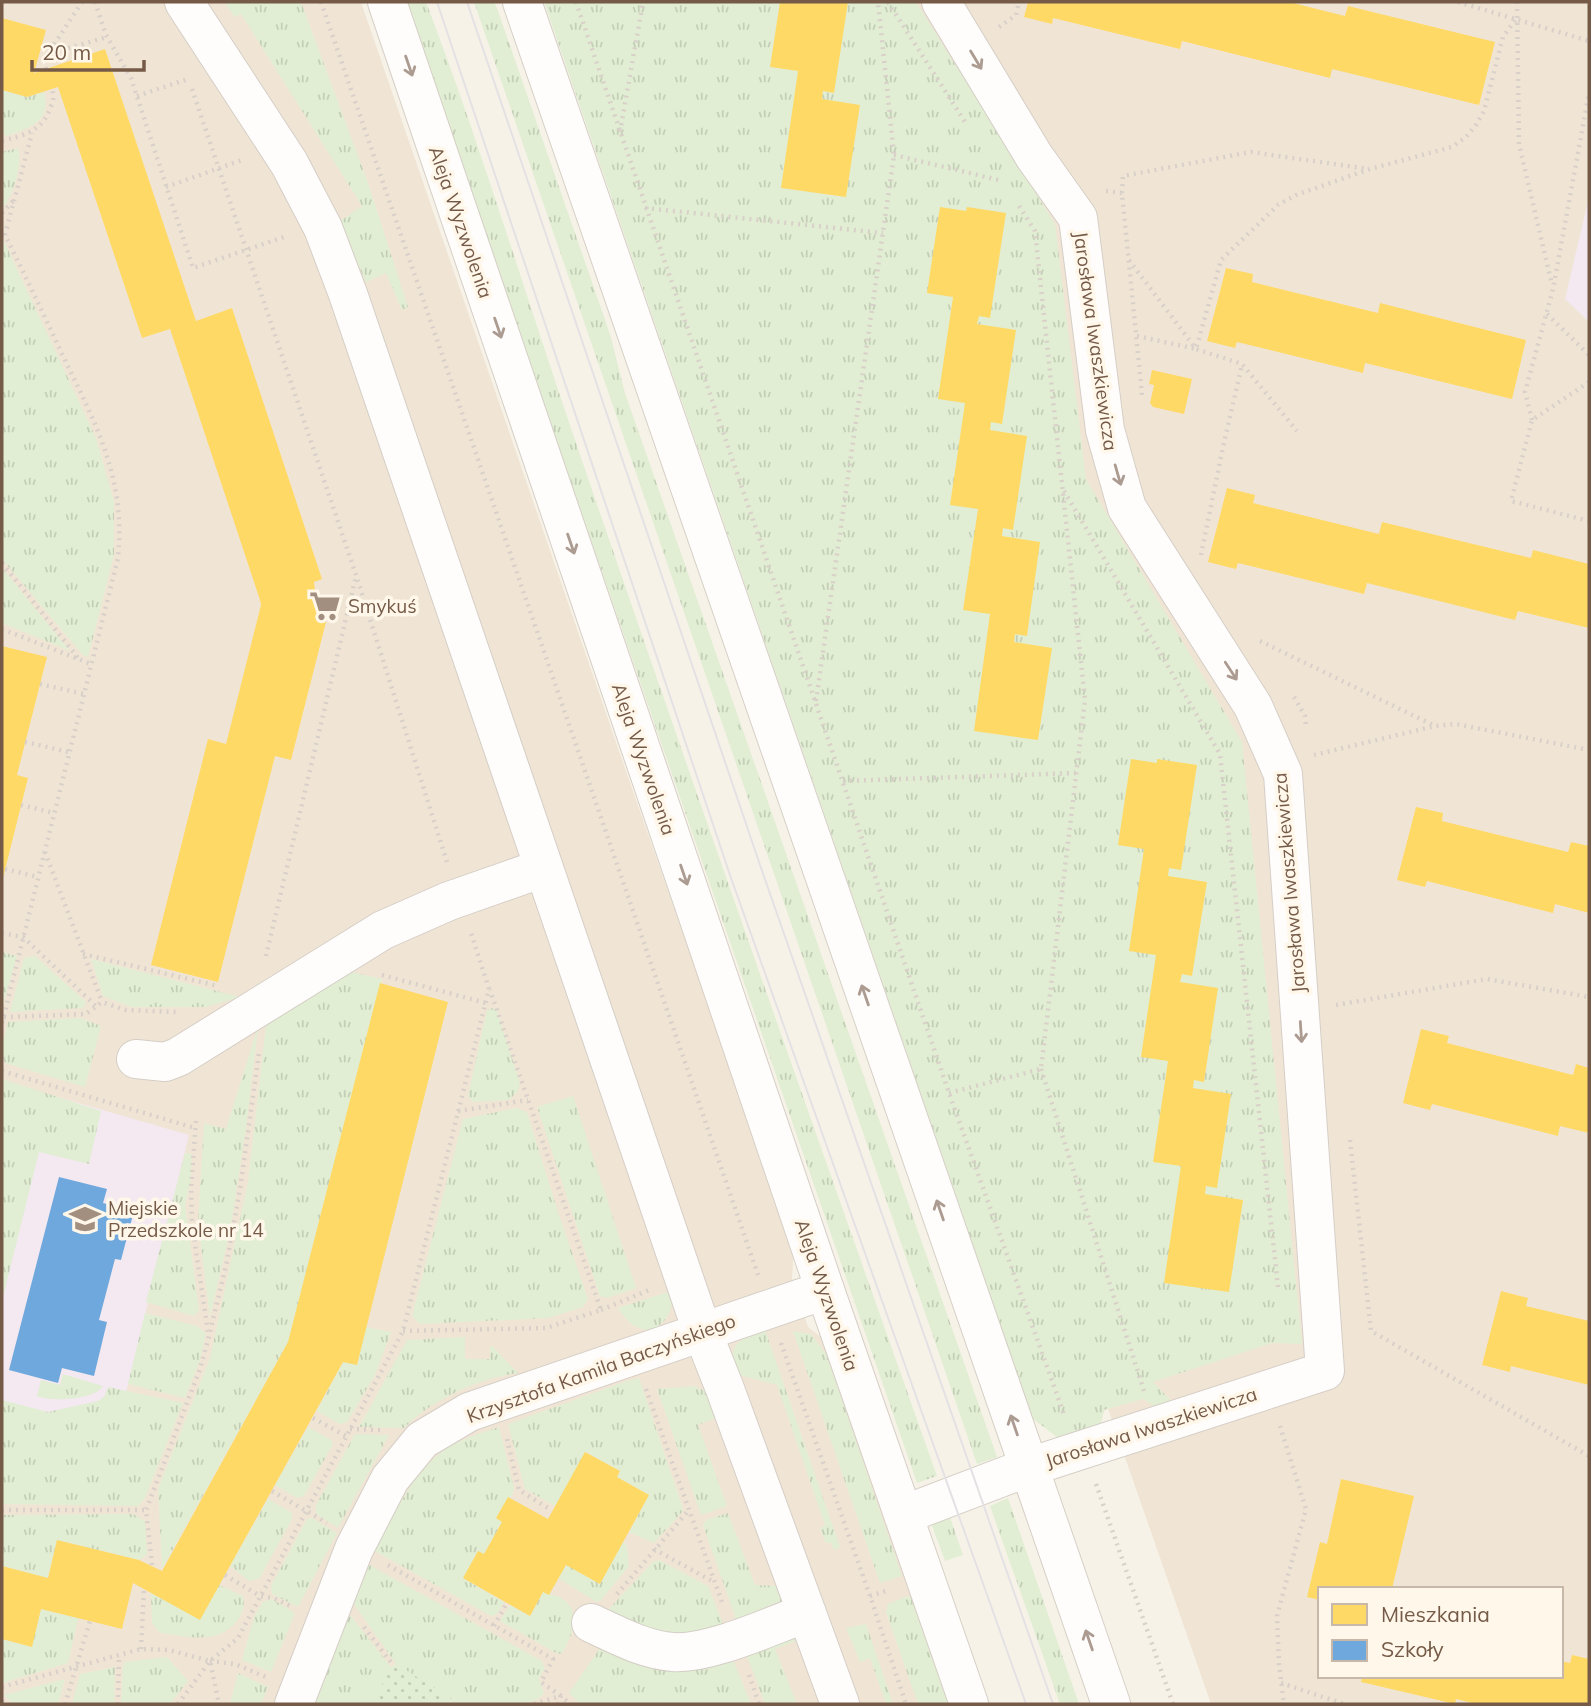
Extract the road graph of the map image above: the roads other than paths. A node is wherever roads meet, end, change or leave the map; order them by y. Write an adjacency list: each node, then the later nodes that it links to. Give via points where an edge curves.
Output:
1 (184, 2): 5 (street, via 279,148 321,225)
2 (387, 2): 7 (street, Aleja Wyzwolenia, one-way to 7)
3 (522, 2): 9 (street, one-way to 3)
4 (941, 2): 9 (street, Jarosława Iwaszkiewicza, one-way to 9, via 1034,156 1078,218 1105,430 1127,508 1253,706 1283,774 1325,1371)
5 (543, 868): 6 (street, via 383,930 178,1057 165,1062); 8 (street)
6 (136, 1059)
7 (825, 1290): 8 (street, Krzysztofa Kamila Baczyńskiego); 10 (street, Aleja Wyzwolenia)
8 (702, 1331): 11 (street); 13 (street, Krzysztofa Kamila Baczyńskiego, via 469,1412 422,1440 390,1479 354,1549)
9 (1029, 1467): 10 (street); 16 (street, one-way to 9)
10 (902, 1515): 15 (street, Aleja Wyzwolenia)
11 (807, 1613): 12 (street, via 710,1647 674,1652 642,1646); 14 (street)
12 (591, 1623)
13 (296, 1698)
14 (841, 1704)
15 (969, 1704)
16 (1111, 1704)

